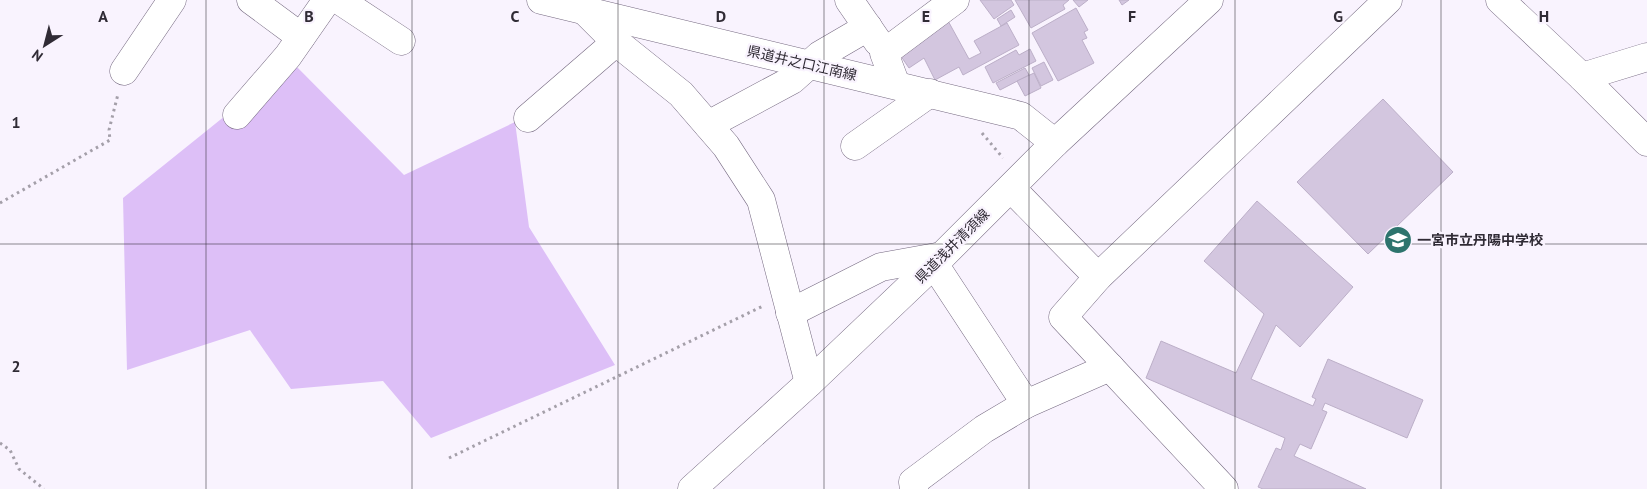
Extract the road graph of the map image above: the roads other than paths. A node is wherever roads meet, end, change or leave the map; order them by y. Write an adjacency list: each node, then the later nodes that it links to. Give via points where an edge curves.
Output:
1 (172, 0): 19 (street)
2 (251, 0): 13 (street)
3 (327, 0): 13 (street)
4 (339, 0): 14 (street)
5 (849, 0): 12 (street)
6 (955, 0): 16 (street)
7 (1388, 0): 31 (street)
8 (1500, 0): 20 (street)
9 (551, 1): 11 (street, 県道井之口江南線)
10 (1198, 3): 27 (street, 県道浅井清須線)
11 (586, 12): 15 (street); 18 (street, 県道井之口江南線)
12 (868, 27): 16 (street); 18 (street, via 820,55)
13 (301, 38): 23 (street)
14 (401, 41)
15 (616, 42): 24 (street); 25 (street, via 681,94)
16 (884, 53): 21 (street)
17 (1647, 57): 20 (street)
18 (811, 65): 21 (street, 県道井之口江南線); 25 (street, via 792,80)
19 (124, 71)
20 (1582, 77): 26 (street)
21 (896, 85): 22 (street, 県道井之口江南線)
22 (930, 93): 27 (street, 県道井之口江南線, via 1021,116); 28 (street)
23 (237, 115)
24 (528, 118)
25 (708, 125): 32 (street, via 726,146 761,200)
26 (1647, 142)
27 (1055, 143): 29 (street, 県道浅井清須線)
28 (856, 146)
29 (1016, 182): 30 (street, 県道浅井清須線); 31 (street)
30 (938, 260): 32 (street, via 881,267); 34 (street, 県道浅井清須線); 35 (street)
31 (1098, 277): 33 (street, via 1063,317)
32 (788, 304): 34 (street)
33 (1110, 367): 35 (street); 38 (street)
34 (809, 383): 36 (street, 県道浅井清須線)
35 (1026, 404): 37 (street, via 938,462 913,482)
36 (692, 489)
37 (914, 489)
38 (1224, 489)

